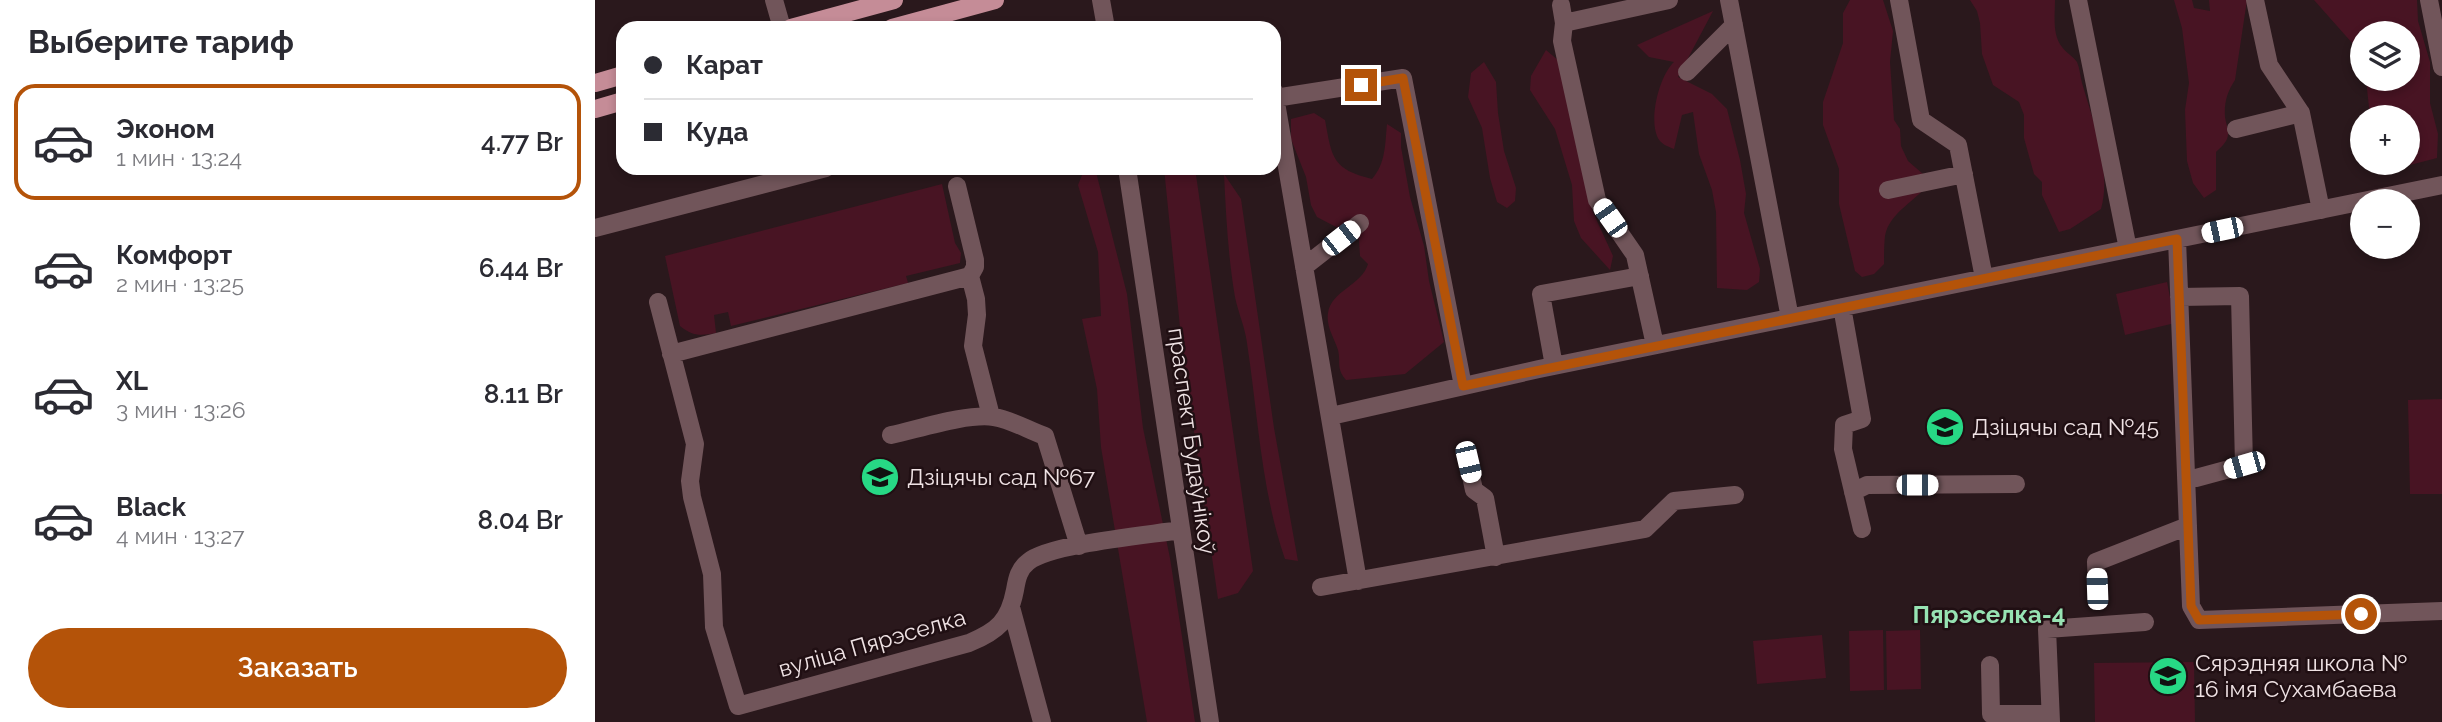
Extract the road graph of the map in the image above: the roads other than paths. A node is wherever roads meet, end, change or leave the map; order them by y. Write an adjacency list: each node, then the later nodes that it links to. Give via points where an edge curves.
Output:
1 (774, 0): 11 (street)
2 (894, 0): 12 (main road)
3 (995, 0): 13 (main road)
4 (1101, 0): 14 (street)
5 (1669, 0): 39 (street, via 1563,14 1562,41 1597,200 1635,255)
6 (1729, 0): 15 (street)
7 (1899, 0): 26 (street, via 1921,120 1958,145)
8 (2078, 0): 36 (street)
9 (2255, 0): 23 (street, via 2269,65)
10 (2429, 0): 16 (street)
11 (780, 21)
12 (817, 21)
13 (918, 21)
14 (1105, 21)
15 (1734, 25): 17 (street); 44 (street)
16 (2442, 67)
17 (1687, 72)
18 (616, 77): 19 (main road)
19 (595, 83)
20 (1281, 93): 48 (street, via 1403,78)
21 (616, 103): 22 (main road)
22 (595, 109)
23 (2301, 113): 24 (street); 32 (street)
24 (2236, 128)
25 (1281, 130): 37 (street)
26 (1964, 174): 31 (street); 40 (street)
27 (799, 175): 34 (street)
28 (1128, 175): 59 (street, праспект Будаўнікоў)
29 (2442, 185): 32 (street)
30 (957, 186): 38 (street, via 975,260)
31 (1888, 190)
32 (2321, 209): 35 (street)
33 (1360, 223): 37 (street)
34 (595, 228)
35 (2177, 239): 36 (street); 41 (street)
36 (2128, 249): 40 (street)
37 (1304, 267): 50 (street)
38 (970, 276): 46 (street); 49 (street, via 977,315 973,346)
39 (1640, 276): 45 (street); 47 (street, via 1541,294)
40 (1984, 278): 43 (street)
41 (2179, 297): 53 (street); 53 (street, via 2240,296 2244,465)
42 (658, 302): 46 (street)
43 (1842, 307): 44 (street); 55 (street, via 1862,419 1844,425 1843,449)
44 (1790, 318): 45 (street)
45 (1655, 345): 47 (street)
46 (671, 354): 65 (street, вуліца Пярэселка, via 695,444 691,489 712,575 714,627 738,706 969,643 991,634)
47 (1554, 366): 48 (street)
48 (1463, 386): 50 (street)
49 (991, 416): 51 (street); 60 (street, via 1045,436)
50 (1331, 416): 62 (street)
51 (891, 435)
52 (1468, 462): 61 (street, via 1474,490 1485,498)
53 (2186, 478): 57 (street)
54 (2016, 484): 55 (street, via 1867,485)
55 (1853, 492): 58 (street)
56 (1735, 495): 61 (street, via 1674,501 1645,529)
57 (2188, 526): 64 (street, via 2096,562); 66 (street, via 2191,606 2199,620)
58 (1862, 529)
59 (1180, 530): 60 (street, вуліца Пярэселка); 71 (street, праспект Будаўнікоў)
60 (1079, 546): 65 (street, вуліца Пярэселка, via 1028,562 1019,573)
61 (1496, 557): 62 (street)
62 (1358, 581): 63 (street)
63 (1321, 587)
64 (2097, 589)
65 (1011, 607): 70 (street)
66 (2442, 611)
67 (2145, 622): 69 (street, via 2047,629)
68 (1990, 665): 69 (street, via 1991,714)
69 (2050, 718)
70 (1042, 722)
71 (1209, 722)

